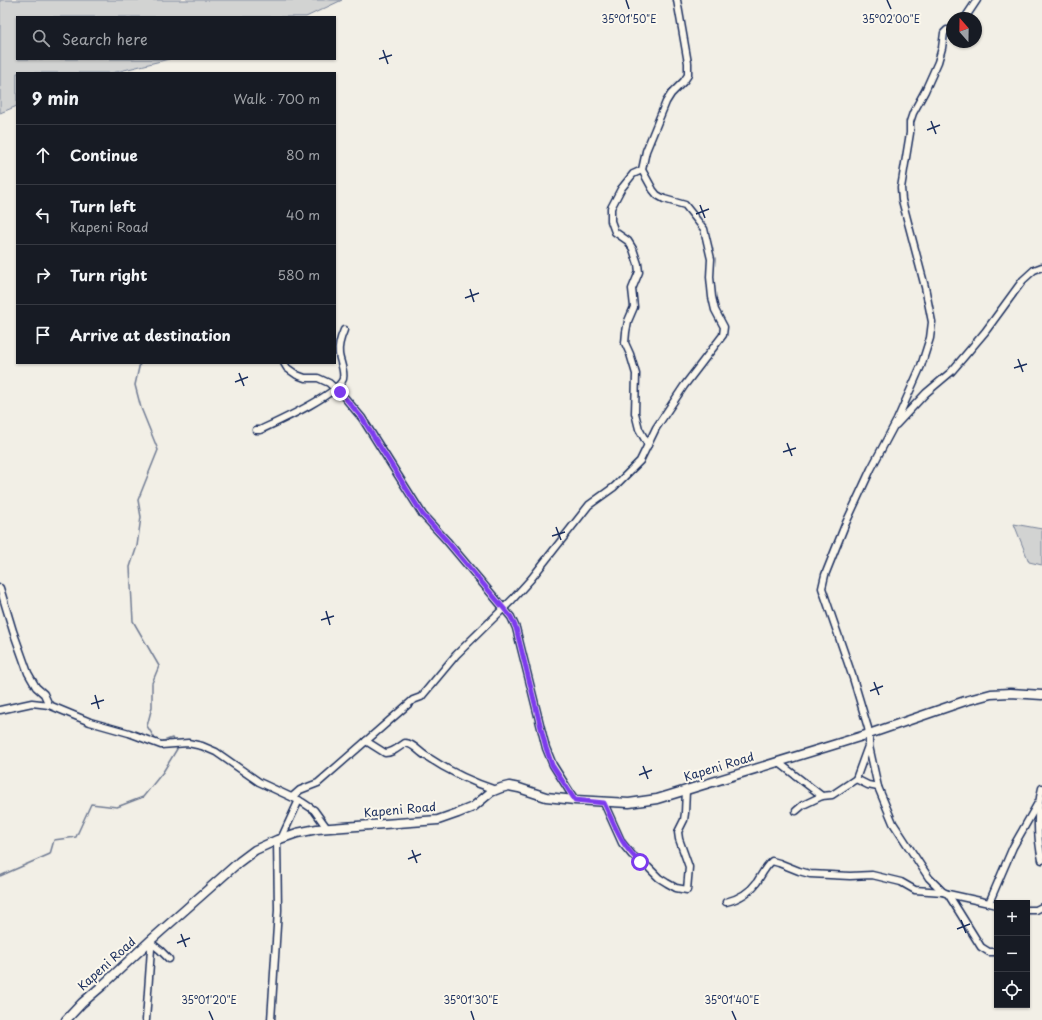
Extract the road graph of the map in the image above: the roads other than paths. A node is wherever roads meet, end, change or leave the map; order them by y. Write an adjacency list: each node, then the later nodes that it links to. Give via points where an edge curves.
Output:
1 (677, 0): 5 (street, via 688,75 666,102 646,151)
2 (977, 0): 3 (street)
3 (969, 12)
4 (946, 31): 10 (street, via 931,80 910,122 901,188 932,322 930,338 921,366)
5 (642, 170): 12 (street, via 633,174 621,189 611,208 611,221 615,232 628,241 633,249 640,272 632,290 634,307 628,321 625,343 636,374 635,413 639,429); 12 (street, via 657,195 685,205 704,229 711,259 713,304 724,330 721,339 656,428)
6 (1042, 267): 10 (street, via 1034,270 1023,280 985,332 951,372)
7 (344, 330): 9 (street, via 339,348 343,379)
8 (285, 364): 9 (street, via 297,375 318,378)
9 (336, 388): 11 (street, via 297,411); 14 (street, via 362,418 423,515)
10 (893, 428): 18 (street, via 852,509 822,586)
11 (256, 430)
12 (648, 445): 14 (street, via 640,461 589,505 531,579)
13 (0, 588): 16 (street, via 28,673)
14 (504, 607): 19 (street, via 456,655 421,697 413,700); 30 (street, via 516,628 552,765)
15 (1042, 695): 18 (main road, Kapeni Road, via 991,694)
16 (49, 705): 17 (street, via 32,703); 28 (street, via 90,722 161,744 188,743 202,746 216,752 259,782)
17 (0, 710)
18 (869, 734): 20 (street); 21 (main road, Kapeni Road)
19 (366, 740): 25 (street, via 385,753 392,752 405,742 409,743 425,756 478,784); 28 (street, via 318,783 300,790)
20 (868, 746): 22 (street); 23 (street)
21 (778, 762): 26 (main road, Kapeni Road); 27 (street)
22 (856, 779): 23 (street, via 868,785); 27 (street, via 832,795)
23 (878, 786): 37 (street, via 894,823 929,878)
24 (1042, 788): 32 (street)
25 (496, 790): 30 (main road, Kapeni Road, via 509,786 546,798); 34 (main road, Kapeni Road, via 473,807 438,820)
26 (686, 790): 31 (main road, Kapeni Road, via 657,799); 31 (street, via 684,820 678,832 689,867 687,890 676,888 659,878 648,866 632,855 622,843)
27 (822, 796): 33 (street)
28 (292, 798): 29 (street)
29 (299, 800): 34 (street, via 314,810); 35 (street)
30 (575, 800): 31 (main road, Kapeni Road)
31 (604, 803)
32 (1038, 803): 36 (street, via 1038,835); 39 (street, via 1013,847)
33 (796, 811)
34 (328, 828): 35 (main road, Kapeni Road)
35 (279, 839): 43 (main road, Kapeni Road, via 255,850 239,862); 48 (street, via 278,910)
36 (1042, 860)
37 (946, 893): 38 (street, via 915,890 901,882 872,875 810,874 772,861 754,886 737,900); 39 (street); 44 (street, via 980,947)
38 (726, 902)
39 (989, 904): 40 (street)
40 (994, 905)
41 (1042, 907): 42 (street)
42 (1030, 910)
43 (151, 941): 45 (street); 46 (main road, Kapeni Road); 47 (street)
44 (994, 952)
45 (169, 959)
46 (66, 1020)
47 (146, 1020)
48 (271, 1020)

